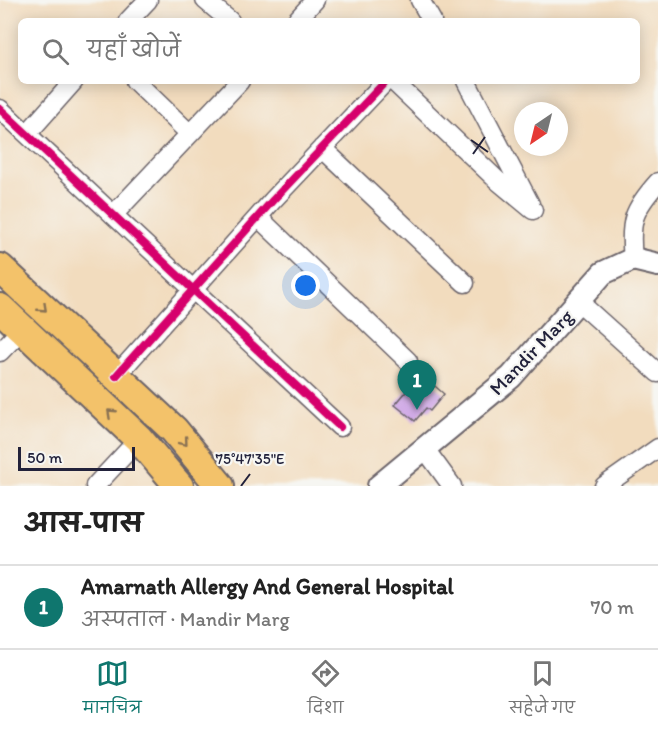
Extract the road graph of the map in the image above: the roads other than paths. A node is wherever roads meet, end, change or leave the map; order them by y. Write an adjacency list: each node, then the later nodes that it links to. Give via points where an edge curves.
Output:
1 (148, 0): 5 (street)
2 (205, 0): 6 (street)
3 (315, 0): 7 (street)
4 (420, 0): 8 (street)
5 (132, 18)
6 (226, 18)
7 (299, 18)
8 (430, 18)
9 (71, 84): 16 (street)
10 (138, 84): 17 (street)
11 (237, 84): 17 (street)
12 (383, 84): 18 (street)
13 (396, 84): 14 (street, via 533,210)
14 (468, 84)
15 (0, 109): 16 (street)
16 (27, 134): 20 (street)
17 (190, 134): 20 (street)
18 (322, 148): 21 (street); 25 (street)
19 (658, 182): 22 (street, via 641,201 630,230)
20 (113, 215): 26 (street)
21 (258, 216): 26 (street); 31 (street)
22 (633, 259): 23 (street); 27 (street, Mandir Marg, via 603,273)
23 (658, 265)
24 (0, 268): 33 (main road, one-way to 33)
25 (465, 283)
26 (192, 289): 33 (street); 34 (street)
27 (579, 302): 32 (street); 37 (street, Mandir Marg, via 512,378)
28 (0, 308): 29 (main road)
29 (22, 329): 30 (street); 35 (main road, one-way to 29)
30 (0, 352)
31 (408, 361)
32 (658, 374)
33 (116, 376): 40 (main road, one-way to 40, via 174,430)
34 (340, 427)
35 (139, 439): 38 (street); 39 (main road)
36 (658, 448): 43 (street)
37 (425, 449): 41 (street, Mandir Marg); 42 (street)
38 (95, 486)
39 (179, 486)
40 (220, 486)
41 (379, 486)
42 (452, 486)
43 (604, 486)

